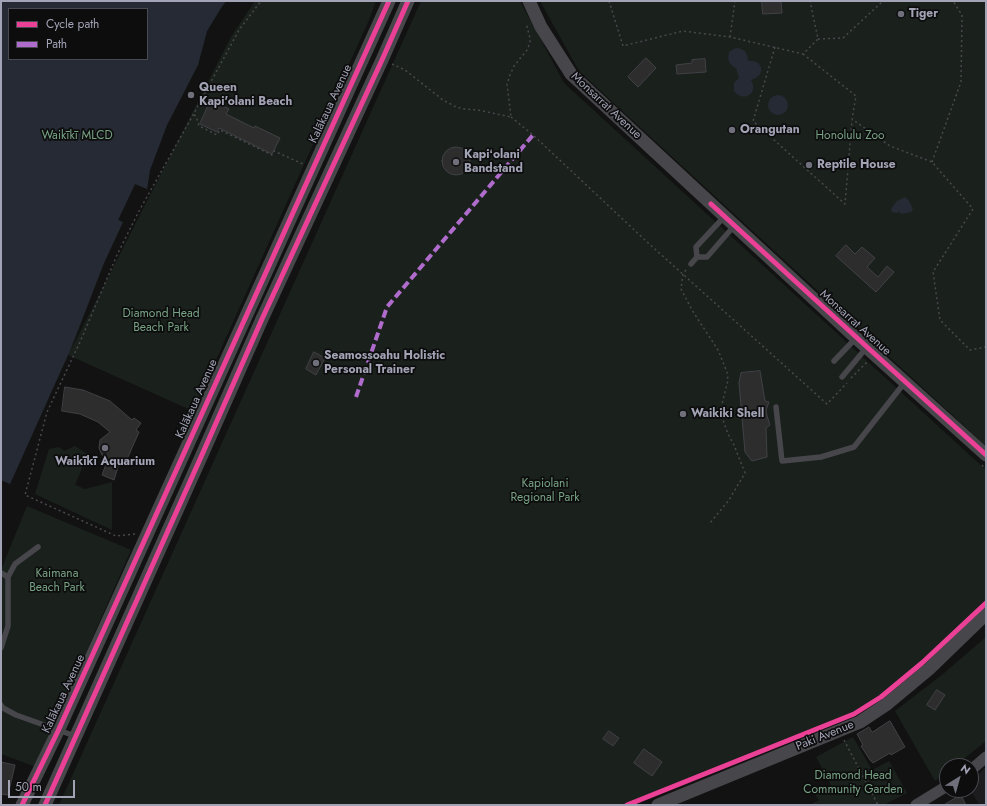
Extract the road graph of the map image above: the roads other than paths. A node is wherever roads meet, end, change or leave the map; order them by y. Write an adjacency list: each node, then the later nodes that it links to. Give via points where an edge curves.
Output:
1 (389, 1): 4 (street, Kalākaua Avenue)
2 (408, 1): 4 (street, Kalākaua Avenue)
3 (529, 1): 5 (street, Monsarrat Avenue, via 541,27 571,74)
4 (378, 58): 9 (street, Kalākaua Avenue); 9 (street, Kalākaua Avenue)
5 (725, 217): 6 (street, Monsarrat Avenue); 7 (lane, via 696,247)
6 (735, 226): 7 (lane, via 707,257); 10 (street, Monsarrat Avenue)
7 (697, 257): 8 (lane)
8 (691, 264)
9 (274, 274): 16 (street, Kalākaua Avenue, via 262,319)
10 (856, 338): 11 (street, Monsarrat Avenue); 12 (lane)
11 (867, 348): 13 (lane); 14 (street, Monsarrat Avenue)
12 (834, 361)
13 (842, 377)
14 (905, 382): 15 (lane, via 854,447 821,457 782,461); 17 (street, Monsarrat Avenue)
15 (776, 407)
16 (193, 454): 24 (street, Kalākaua Avenue); 25 (street, Kalākaua Avenue)
17 (983, 460)
18 (38, 547): 20 (lane, via 14,564)
19 (1, 573): 20 (lane)
20 (8, 577): 22 (lane, via 8,626)
21 (986, 614): 29 (street, Paki Avenue, via 929,669 887,704 860,722)
22 (1, 648)
23 (1, 705): 24 (lane, via 16,715)
24 (58, 730): 25 (lane); 27 (street, Kalākaua Avenue)
25 (75, 736): 28 (street, Kalākaua Avenue)
26 (939, 791): 30 (street)
27 (22, 805)
28 (45, 805)
29 (658, 805)
30 (916, 805)

